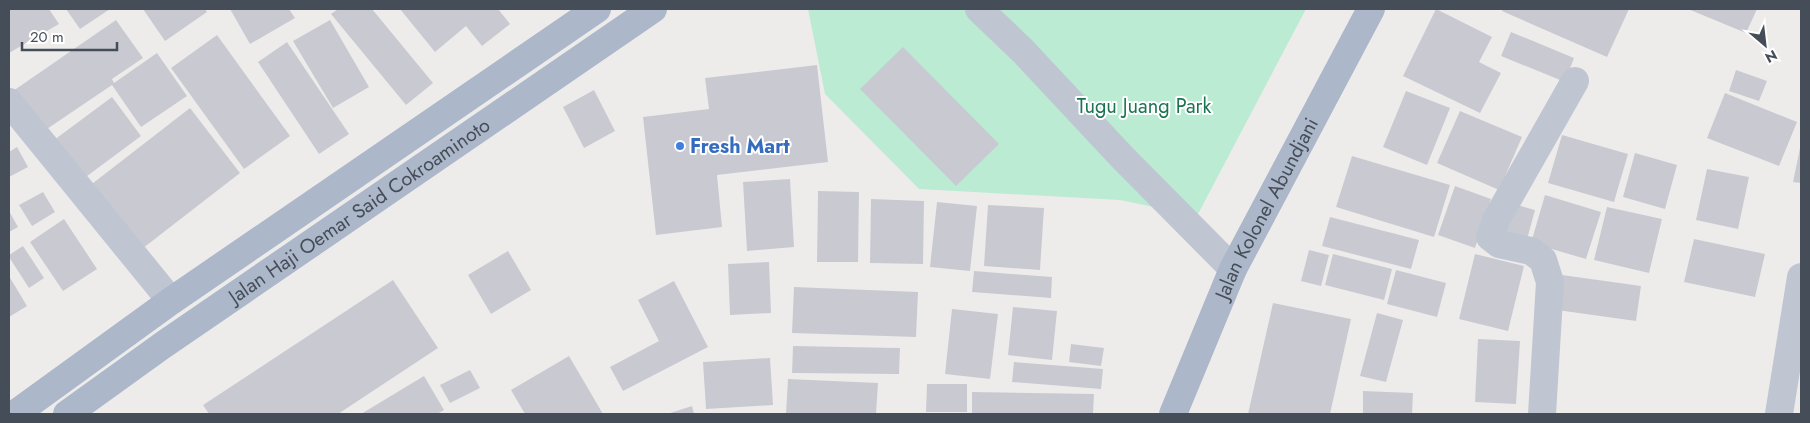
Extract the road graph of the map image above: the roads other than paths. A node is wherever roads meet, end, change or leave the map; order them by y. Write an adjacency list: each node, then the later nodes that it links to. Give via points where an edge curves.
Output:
1 (597, 9): 9 (main road, Jalan Haji Oemar Said Cokroaminoto)
2 (653, 9): 11 (main road, Jalan Haji Oemar Said Cokroaminoto)
3 (979, 9): 7 (street)
4 (1371, 9): 7 (main road, Jalan Kolonel Abundjani)
5 (1575, 82): 13 (street, via 1496,220 1490,237 1499,244 1531,250 1543,260 1550,282)
6 (9, 102): 9 (street)
7 (1233, 269): 12 (main road, Jalan Kolonel Abundjani)
8 (1801, 277): 14 (street)
9 (171, 301): 10 (main road, Jalan Haji Oemar Said Cokroaminoto)
10 (15, 414)
11 (67, 414)
12 (1173, 414)
13 (1542, 414)
14 (1779, 414)

